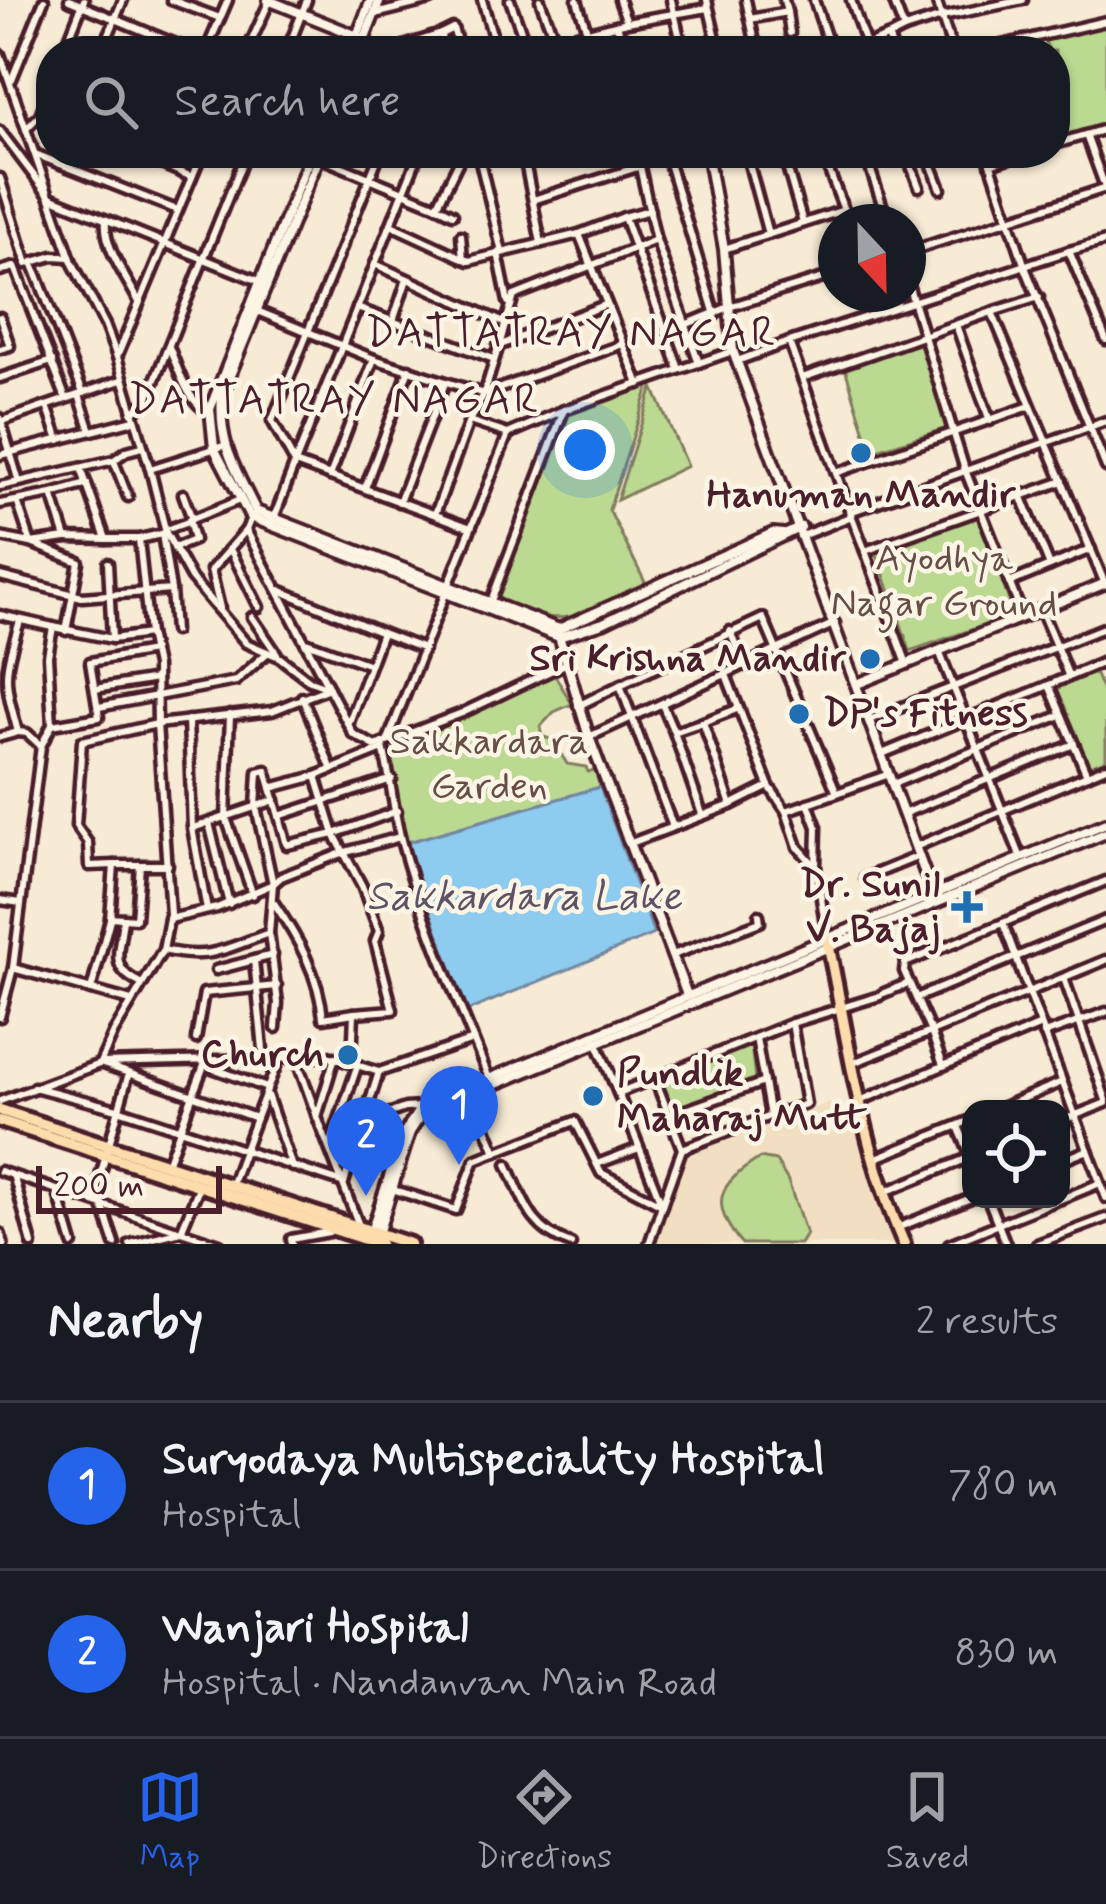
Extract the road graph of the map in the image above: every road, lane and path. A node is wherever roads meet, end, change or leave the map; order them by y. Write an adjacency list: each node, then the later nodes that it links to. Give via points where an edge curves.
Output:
1 (44, 0): 67 (street)
2 (69, 0): 23 (street)
3 (123, 0): 31 (street)
4 (171, 0): 32 (street)
5 (228, 0): 32 (street)
6 (269, 0): 26 (main road); 46 (street)
7 (308, 0): 26 (street)
8 (376, 0): 27 (main road); 49 (main road)
9 (431, 0): 27 (street)
10 (482, 0): 53 (street)
11 (510, 0): 54 (street)
12 (540, 0): 55 (street)
13 (577, 0): 39 (street)
14 (619, 0): 35 (street)
15 (671, 0): 28 (street)
16 (746, 0): 33 (street)
17 (784, 0): 25 (street)
18 (814, 0): 61 (street)
19 (851, 0): 62 (street)
20 (893, 0): 38 (street)
21 (936, 0): 30 (street)
22 (1023, 0): 30 (street)
23 (83, 2): 31 (street); 42 (street)
24 (707, 4): 28 (street); 59 (street)
25 (787, 12): 33 (street); 40 (street)
26 (302, 13): 47 (street); 48 (main road)
27 (375, 14): 50 (main road)
28 (674, 14): 35 (street); 58 (street)
29 (449, 15): 37 (street)
30 (942, 17): 38 (street); 64 (street)
31 (115, 18): 43 (street); 44 (street)
32 (220, 18): 45 (street)
33 (751, 19): 60 (street)
34 (1106, 21): 65 (street)
35 (627, 22): 36 (street)
36 (617, 25): 39 (street); 57 (street)
37 (453, 28): 41 (street); 52 (street)
38 (904, 29): 63 (street)
39 (588, 32): 56 (street)
40 (790, 33)
41 (441, 34): 51 (street)
42 (70, 36)
43 (108, 36)
44 (158, 36)
45 (212, 36)
46 (253, 36)
47 (293, 36)
48 (359, 36)
49 (361, 36)
50 (362, 36)
51 (435, 36)
52 (455, 36)
53 (492, 36)
54 (527, 36)
55 (554, 36)
56 (574, 36)
57 (620, 36)
58 (679, 36)
59 (715, 36)
60 (754, 36)
61 (826, 36)
62 (863, 36)
63 (890, 36)
64 (948, 36)
65 (1048, 36)
66 (0, 54): 67 (street)
67 (11, 82): 69 (street)
68 (36, 119): 69 (street)
69 (26, 129): 74 (street)
70 (1106, 129): 72 (street)
71 (0, 131): 106 (street)
72 (1086, 135): 73 (street); 104 (street)
73 (1070, 140)
74 (35, 154): 75 (street)
75 (36, 157)
76 (40, 168): 106 (street)
77 (71, 168): 111 (street)
78 (171, 168): 99 (street)
79 (196, 168): 99 (street)
80 (240, 168): 133 (street)
81 (308, 168): 143 (main road)
82 (346, 168): 101 (street)
83 (373, 168): 101 (street)
84 (413, 168): 105 (street)
85 (456, 168): 110 (street)
86 (484, 168): 131 (street)
87 (529, 168): 107 (street)
88 (635, 168): 107 (street)
89 (641, 168): 112 (street)
90 (671, 168): 155 (street)
91 (710, 168): 129 (main road)
92 (750, 168): 122 (street)
93 (788, 168): 118 (street)
94 (828, 168): 108 (street)
95 (870, 168): 109 (street)
96 (912, 168): 102 (street)
97 (933, 168): 103 (street)
98 (991, 168): 116 (street)
99 (192, 177): 111 (street)
100 (0, 178): 135 (street)
101 (369, 178): 105 (street); 161 (street)
102 (919, 188)
103 (941, 189)
104 (1106, 189): 116 (street)
105 (404, 193): 110 (street); 119 (street)
106 (50, 197): 117 (street); 132 (street)
107 (533, 200): 125 (street)
108 (842, 204)
109 (882, 204)
110 (437, 206): 113 (street)
111 (178, 210): 126 (street)
112 (650, 210): 114 (street); 123 (street)
113 (452, 214)
114 (624, 217): 120 (street); 128 (street)
115 (818, 218): 118 (street)
116 (1009, 219): 127 (street); 139 (street)
117 (106, 220): 126 (street); 146 (street)
118 (803, 223): 122 (street)
119 (391, 225): 134 (street); 136 (street)
120 (579, 234): 125 (street); 138 (street)
121 (461, 235): 134 (street)
122 (768, 235): 129 (street)
123 (656, 240): 128 (street); 159 (street)
124 (1106, 241): 130 (street)
125 (541, 242): 131 (street)
126 (164, 243): 133 (street); 146 (street)
127 (926, 246)
128 (633, 249): 138 (street); 162 (street)
129 (724, 249): 148 (main road)
130 (1069, 251): 139 (street); 164 (street)
131 (500, 253): 134 (street); 150 (street)
132 (70, 257): 135 (street); 171 (street)
133 (203, 259): 143 (street); 169 (street)
134 (463, 259)
135 (30, 263): 137 (street); 184 (street)
136 (375, 264): 141 (street); 149 (street)
137 (15, 267): 140 (street); 175 (street)
138 (590, 267): 147 (street); 150 (street, via 521,291)
139 (1024, 267): 144 (street); 145 (street)
140 (0, 271)
141 (407, 279): 157 (street); 158 (street)
142 (818, 280): 148 (street)
143 (262, 283): 151 (main road); 190 (main road)
144 (926, 297)
145 (1039, 297): 154 (street); 196 (street)
146 (140, 302): 171 (street)
147 (605, 305): 166 (street); 168 (street)
148 (729, 307): 155 (street); 172 (main road)
149 (357, 308): 157 (street); 167 (street)
150 (510, 308): 158 (street)
151 (257, 311): 161 (street); 203 (main road, via 221,395)
152 (880, 312): 165 (street)
153 (917, 312): 163 (street)
154 (992, 312): 160 (street); 188 (street)
155 (715, 315): 159 (street)
156 (0, 317): 170 (street, via 10,346)
157 (393, 321): 174 (street)
158 (504, 323): 168 (street)
159 (686, 326): 162 (street); 176 (street)
160 (956, 326): 163 (street); 194 (street)
161 (308, 332): 167 (street); 207 (street, via 272,421)
162 (665, 333): 178 (street)
163 (923, 336): 180 (street); 198 (street)
164 (1106, 340)
165 (789, 342): 172 (street); 180 (street)
166 (623, 344): 183 (street); 185 (street)
167 (342, 346): 173 (street); 207 (street)
168 (498, 346): 174 (street)
169 (169, 347): 190 (street, via 195,403); 191 (street)
170 (0, 350)
171 (117, 356): 181 (street)
172 (735, 356): 176 (street); 235 (main road)
173 (374, 359): 177 (street); 213 (street)
174 (494, 359): 185 (street)
175 (52, 361): 179 (street); 186 (street)
176 (699, 363): 178 (street)
177 (409, 369): 182 (street); 218 (street)
178 (680, 369): 183 (street)
179 (0, 378)
180 (801, 378): 212 (street)
181 (122, 380): 184 (street); 191 (street)
182 (446, 381): 185 (street); 225 (street)
183 (639, 385): 189 (street)
184 (81, 394): 186 (street); 197 (street)
185 (484, 394): 193 (street)
186 (66, 399): 187 (street)
187 (47, 406): 192 (street); 200 (street)
188 (1030, 406): 194 (street); 201 (street)
189 (564, 410): 199 (street); 257 (street)
190 (210, 413): 203 (main road)
191 (133, 417): 197 (street); 202 (street)
192 (0, 421): 204 (street)
193 (469, 421): 199 (street); 229 (street)
194 (990, 421): 198 (street)
195 (1106, 421): 196 (street)
196 (1090, 427): 201 (street); 208 (street)
197 (91, 431): 200 (street)
198 (953, 433): 211 (street); 212 (street)
199 (508, 434): 233 (street)
200 (59, 440): 204 (street)
201 (1047, 442): 211 (street); 214 (street)
202 (142, 447): 206 (street); 210 (street)
203 (219, 447): 210 (street); 223 (main road); 228 (main road)
204 (10, 453): 205 (street); 215 (street)
205 (0, 455)
206 (114, 460): 209 (street); 222 (street)
207 (295, 464): 213 (street); 232 (street)
208 (1106, 467)
209 (81, 468): 215 (street); 216 (street)
210 (150, 470): 236 (street)
211 (965, 470): 227 (street); 230 (street)
212 (836, 473): 230 (street)
213 (330, 476): 218 (street)
214 (1063, 481): 221 (street); 244 (street)
215 (19, 482): 217 (street)
216 (87, 484): 219 (street); 240 (street)
217 (0, 486)
218 (365, 488): 225 (street)
219 (52, 494): 224 (street); 237 (street)
220 (183, 494): 231 (street)
221 (1022, 495): 227 (street); 247 (street)
222 (128, 497)
223 (240, 500): 228 (main road); 231 (street)
224 (17, 501): 226 (street); 241 (street)
225 (399, 502): 229 (street)
226 (0, 504)
227 (980, 510): 245 (street); 249 (street)
228 (253, 514): 232 (main road); 234 (street)
229 (435, 514): 233 (street)
230 (851, 514): 235 (street); 245 (street)
231 (190, 520): 236 (street); 242 (street, via 195,544)
232 (273, 522): 253 (main road)
233 (471, 528): 253 (street)
234 (246, 530): 243 (street); 251 (street)
235 (802, 531): 266 (main road); 273 (main road, via 773,533)
236 (166, 532): 238 (street); 242 (street); 252 (street)
237 (66, 538): 240 (street); 241 (street)
238 (139, 538): 240 (street); 254 (street)
239 (0, 539): 241 (street)
240 (106, 539)
241 (31, 543): 255 (street, via 79,562)
242 (174, 548): 259 (street)
243 (230, 549): 258 (street); 259 (street, via 211,569)
244 (1091, 549): 247 (street); 250 (street)
245 (865, 551): 287 (street)
246 (108, 563): 256 (street)
247 (1050, 566): 249 (street)
248 (0, 577): 255 (street)
249 (1009, 583): 264 (street)
250 (1106, 583): 260 (main road)
251 (276, 588): 272 (street); 276 (street)
252 (171, 590): 254 (street); 270 (street)
253 (447, 590): 257 (main road); 263 (main road); 279 (street)
254 (146, 592): 256 (street); 274 (street)
255 (74, 594): 256 (street); 269 (street)
256 (109, 594): 275 (street)
257 (490, 601): 263 (main road)
258 (259, 607)
259 (220, 609): 282 (street, via 246,643)
260 (1040, 610): 264 (main road); 277 (street)
261 (0, 615): 265 (street)
262 (252, 617): 283 (street)
263 (518, 617): 273 (main road)
264 (1023, 617): 281 (main road)
265 (20, 621): 267 (street); 314 (street, via 4,672)
266 (835, 623): 278 (street); 292 (main road)
267 (53, 627): 269 (street); 311 (street)
268 (1106, 628): 277 (street)
269 (66, 631): 275 (street)
270 (174, 631)
271 (730, 631): 278 (street, via 763,618); 286 (street); 293 (street)
272 (382, 633): 279 (street); 288 (street)
273 (559, 633): 285 (main road)
274 (149, 634): 275 (street); 280 (street)
275 (112, 639)
276 (304, 641): 288 (street); 295 (street)
277 (1056, 647): 290 (street); 296 (street)
278 (777, 648): 286 (street); 332 (street)
279 (424, 649): 319 (street)
280 (153, 651): 291 (street); 297 (street, via 90,662)
281 (939, 651): 287 (main road); 296 (street)
282 (267, 653): 283 (street); 298 (street, via 236,681)
283 (279, 657): 295 (street)
284 (1106, 661): 290 (street)
285 (565, 664): 301 (main road); 319 (street)
286 (743, 664): 289 (street)
287 (907, 664): 292 (main road)
288 (370, 665): 313 (street)
289 (724, 672): 300 (street); 303 (street)
290 (1069, 677): 294 (street)
291 (156, 679): 297 (street); 298 (street)
292 (857, 684): 309 (main road)
293 (620, 685): 301 (street); 306 (street)
294 (1048, 685): 304 (street); 307 (street)
295 (328, 688): 299 (street); 313 (street)
296 (954, 688): 307 (street); 309 (street)
297 (95, 689): 302 (street)
298 (156, 695): 302 (street); 312 (street)
299 (302, 697): 305 (street); 324 (street)
300 (661, 702): 306 (street); 315 (street)
301 (578, 706): 317 (main road)
302 (99, 707): 311 (street, via 100,717)
303 (737, 709): 310 (street); 330 (street)
304 (1061, 715): 318 (street); 321 (street)
305 (230, 716): 308 (street); 344 (street)
306 (632, 716): 317 (street); 347 (street)
307 (965, 718): 321 (street); 322 (street)
308 (188, 720): 312 (street); 348 (street)
309 (869, 720): 322 (main road)
310 (703, 722): 315 (street); 336 (street)
311 (52, 724): 320 (street)
312 (157, 724): 356 (street, via 82,741 76,826 88,843 89,866); 358 (street)
313 (348, 725): 319 (street)
314 (18, 732): 316 (street); 320 (street)
315 (674, 732): 342 (street)
316 (0, 737)
317 (589, 737): 352 (main road)
318 (1074, 744): 325 (street); 327 (street)
319 (384, 745): 324 (street); 328 (street)
320 (41, 746): 367 (street)
321 (978, 749): 327 (street); 329 (street)
322 (881, 755): 329 (main road)
323 (1106, 767): 325 (street)
324 (332, 770): 326 (street)
325 (1087, 775): 338 (street)
326 (316, 776): 331 (street); 334 (street)
327 (989, 778): 338 (street); 341 (street)
328 (392, 779): 334 (street); 339 (street)
329 (891, 779): 332 (street); 341 (main road)
330 (769, 785): 336 (street); 340 (street)
331 (271, 788): 333 (street); 337 (street, via 266,770 258,772)
332 (837, 793): 335 (street)
333 (275, 800): 337 (street); 343 (street)
334 (325, 803): 343 (street); 350 (street)
335 (808, 803): 340 (street); 359 (street)
336 (731, 805): 342 (street)
337 (256, 808): 344 (street); 362 (street)
338 (1002, 810): 353 (street); 355 (street)
339 (397, 811): 350 (street); 351 (street)
340 (786, 812): 359 (street, via 798,847)
341 (903, 814): 353 (main road)
342 (703, 815): 347 (street)
343 (279, 816): 350 (street, via 287,845)
344 (226, 818): 345 (street); 363 (street)
345 (209, 823): 348 (street); 368 (street)
346 (1106, 823): 355 (main road)
347 (673, 827): 352 (street)
348 (192, 828): 369 (street)
349 (1106, 833): 355 (main road)
350 (334, 834): 354 (street)
351 (400, 837): 354 (street); 408 (street)
352 (631, 843): 380 (main road)
353 (917, 851): 360 (street); 364 (main road)
354 (342, 853): 362 (street); 398 (street, via 379,931 393,1010)
355 (1023, 862): 364 (main road)
356 (114, 865): 357 (street); 371 (street)
357 (140, 865): 358 (street); 372 (street, via 136,919)
358 (168, 865): 373 (street)
359 (817, 867): 377 (street)
360 (865, 878)
361 (1106, 880): 375 (street)
362 (273, 884): 363 (street); 366 (street)
363 (253, 895): 368 (street)
364 (935, 898): 377 (main road)
365 (0, 900): 367 (street)
366 (272, 901): 376 (street); 398 (street, via 307,959 323,1018)
367 (21, 903): 384 (street)
368 (229, 904): 369 (street)
369 (207, 910): 373 (street)
370 (760, 915): 380 (street, via 760,922)
371 (110, 917): 372 (street); 391 (street)
372 (123, 918): 388 (street, via 118,966)
373 (169, 919): 378 (street)
374 (1106, 920): 381 (street)
375 (1003, 923): 381 (street); 387 (street, via 905,963)
376 (269, 933): 378 (street, via 210,955); 379 (street)
377 (828, 943): 394 (main road); 396 (main road)
378 (163, 950): 388 (street)
379 (273, 955): 382 (street); 389 (street)
380 (673, 955): 394 (main road)
381 (1016, 957): 392 (street); 393 (street)
382 (254, 960): 385 (street); 390 (street)
383 (1106, 960): 386 (street)
384 (13, 968): 391 (street); 399 (street)
385 (216, 970)
386 (1064, 978): 392 (street); 400 (street)
387 (909, 982): 393 (street); 396 (street)
388 (142, 984): 395 (street)
389 (277, 986): 390 (street); 402 (street)
390 (259, 989): 406 (street, via 205,993); 411 (street)
391 (91, 990): 395 (street)
392 (1029, 992): 403 (street); 404 (street)
393 (916, 998): 404 (street)
394 (689, 999): 407 (main road)
395 (132, 1001): 415 (street)
396 (841, 1006): 401 (street); 416 (main road)
397 (1106, 1012): 400 (street)
398 (354, 1013): 414 (street)
399 (0, 1017)
400 (1079, 1021): 403 (street); 431 (street)
401 (792, 1023): 405 (street); 436 (street, via 806,1104)
402 (276, 1028)
403 (1043, 1030): 417 (street); 423 (street)
404 (931, 1032): 416 (street); 417 (street)
405 (756, 1038): 420 (street); 422 (street)
406 (196, 1039)
407 (595, 1039): 421 (main road); 427 (street)
408 (473, 1040): 418 (street); 421 (street)
409 (296, 1058): 410 (street); 412 (street); 438 (street)
410 (334, 1058): 414 (street); 438 (street)
411 (264, 1059): 412 (street); 413 (street)
412 (280, 1059): 425 (street)
413 (205, 1062): 415 (street); 425 (street); 428 (street)
414 (355, 1063): 418 (street); 447 (street)
415 (100, 1064): 419 (street); 424 (street)
416 (850, 1064): 430 (main road)
417 (943, 1065): 430 (street)
418 (380, 1072): 442 (street)
419 (129, 1073): 428 (street); 434 (street)
420 (655, 1078): 427 (street); 435 (street)
421 (490, 1082): 426 (main road); 433 (main road)
422 (764, 1082): 435 (street); 436 (street)
423 (1062, 1082): 429 (street); 437 (street)
424 (34, 1087): 432 (street); 434 (street)
425 (267, 1090): 439 (street); 460 (street)
426 (472, 1093): 454 (street); 467 (main road, via 422,1115)
427 (618, 1093): 449 (street)
428 (194, 1096): 439 (street); 446 (street)
429 (1019, 1100)
430 (856, 1102): 456 (main road)
431 (1106, 1102): 437 (street)
432 (0, 1105): 444 (main road)
433 (421, 1107): 442 (street); 483 (main road, via 402,1137)
434 (121, 1110): 446 (street); 452 (street)
435 (669, 1116): 450 (street)
436 (770, 1116): 450 (street)
437 (1075, 1116): 440 (street); 451 (street)
438 (317, 1117): 448 (street)
439 (256, 1118): 453 (street)
440 (1070, 1118)
441 (0, 1121): 444 (main road)
442 (363, 1123): 447 (street); 463 (street)
443 (962, 1124): 445 (street)
444 (31, 1125): 452 (main road)
445 (958, 1126): 456 (street); 469 (street, via 971,1157)
446 (180, 1132): 453 (street); 459 (street)
447 (334, 1132): 448 (street)
448 (329, 1148): 463 (street)
449 (638, 1148): 458 (street); 474 (street)
450 (682, 1149): 474 (street)
451 (1088, 1150): 455 (street); 464 (street)
452 (109, 1151): 459 (main road); 465 (main road); 473 (street)
453 (244, 1152): 460 (street); 466 (street)
454 (496, 1152): 458 (street, via 575,1121); 467 (street, via 475,1160 456,1210)
455 (1070, 1157)
456 (872, 1160): 469 (main road)
457 (507, 1164): 493 (street, via 532,1218 548,1236)
458 (597, 1164): 474 (street)
459 (166, 1165): 466 (main road)
460 (292, 1167): 463 (street)
461 (0, 1172): 462 (street)
462 (14, 1176): 468 (street); 485 (street)
463 (344, 1183): 483 (street)
464 (1100, 1183): 470 (street); 471 (street)
465 (200, 1185): 479 (main road); 481 (street)
466 (232, 1186): 479 (main road)
467 (392, 1189): 483 (main road)
468 (57, 1190): 473 (street); 486 (street)
469 (883, 1193): 480 (main road)
470 (1070, 1195)
471 (1106, 1198)
472 (962, 1202): 480 (street)
473 (98, 1203): 481 (street); 487 (street)
474 (662, 1205): 494 (street)
475 (992, 1208): 478 (street)
476 (1038, 1208): 478 (street)
477 (1106, 1218): 498 (street)
478 (998, 1224): 496 (street); 497 (street)
479 (330, 1226): 483 (main road); 490 (street); 491 (street)
480 (897, 1228): 495 (main road)
481 (181, 1231): 488 (street); 489 (street)
482 (0, 1234): 484 (main road)
483 (370, 1239): 492 (main road)
484 (3, 1244)
485 (32, 1244)
486 (73, 1244)
487 (115, 1244)
488 (130, 1244)
489 (220, 1244)
490 (292, 1244)
491 (328, 1244)
492 (410, 1244)
493 (572, 1244)
494 (650, 1244)
495 (904, 1244)
496 (950, 1244)
497 (1006, 1244)
498 (1037, 1244)

